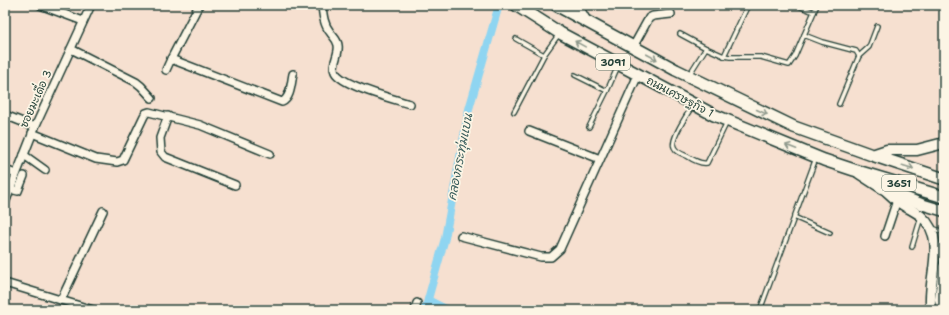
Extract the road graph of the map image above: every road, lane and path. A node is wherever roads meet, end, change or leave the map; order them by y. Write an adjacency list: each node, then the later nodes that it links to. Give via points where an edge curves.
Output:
1 (40, 5): 13 (street)
2 (91, 5): 13 (street, ซอยมะเดื่อ 3)
3 (198, 5): 26 (street)
4 (321, 5): 35 (street, via 325,22 338,44 334,67 337,75 342,80)
5 (516, 5): 16 (main road, ถนนเศรษฐกิจ 1 / 3091)
6 (556, 5): 14 (main road, ถนนเศรษฐกิจ 1 / 3091)
7 (577, 5): 14 (street)
8 (748, 5): 24 (lane)
9 (796, 5): 11 (lane)
10 (817, 5): 11 (lane)
11 (814, 12): 18 (lane)
12 (671, 14): 20 (street, via 649,18)
13 (83, 21): 22 (street, ซอยมะเดื่อ 3)
14 (587, 22): 20 (main road, ถนนเศรษฐกิจ 1 / 3091)
15 (877, 26): 25 (lane, via 869,47)
16 (560, 33): 23 (lane); 27 (main road, ถนนเศรษฐกิจ 1 / 3091, one-way to 16)
17 (680, 34): 21 (lane)
18 (804, 35): 24 (lane, via 789,65 761,57); 25 (lane, via 856,51)
19 (516, 39): 23 (lane)
20 (633, 46): 32 (main road, ถนนเศรษฐกิจ 1 / 3091, one-way to 32)
21 (706, 48): 24 (lane); 32 (lane)
22 (71, 49): 34 (street, via 136,82); 43 (street, ซอยมะเดื่อ 3)
23 (544, 55): 38 (lane)
24 (724, 56)
25 (860, 56): 37 (lane)
26 (171, 59): 28 (street); 29 (street, via 282,102 288,96)
27 (619, 65): 31 (main road, ถนนเศรษฐกิจ 1 / 3091); 33 (lane)
28 (166, 70)
29 (293, 74)
30 (575, 75): 33 (lane)
31 (638, 75): 36 (main road, ถนนเศรษฐกิจ 1 / 3091); 50 (street)
32 (689, 76): 48 (main road, ถนนเศรษฐกิจ 1 / 3091, one-way to 48, via 794,127)
33 (607, 91): 42 (lane)
34 (152, 98)
35 (410, 104)
36 (693, 104): 41 (main road, ถนนเศรษฐกิจ 1 / 3091); 41 (lane, via 673,144 678,152 698,162 707,163)
37 (839, 104)
38 (514, 112)
39 (5, 115): 43 (street)
40 (168, 116): 43 (street, via 146,113 124,160 117,162 96,159); 46 (street, via 200,125); 57 (street, via 160,138 161,152 165,157)
41 (728, 121): 49 (main road, ถนนเศรษฐกิจ 1 / 3091, one-way to 41)
42 (588, 127)
43 (34, 130): 47 (street, ซอยมะเดื่อ 3)
44 (529, 132): 50 (street)
45 (944, 143): 48 (main road, via 917,150 887,150)
46 (270, 154)
47 (24, 155): 52 (street); 54 (street, ซอยมะเดื่อ 3)
48 (872, 156): 56 (main road, 3651, one-way to 56)
49 (817, 157): 53 (main road, ถนนเศรษฐกิจ 1 / 3091); 66 (lane)
50 (600, 159): 70 (street, via 560,249 551,257 541,257)
51 (5, 170): 54 (street)
52 (45, 170)
53 (854, 170): 58 (main road, 3091); 60 (main road, 3651)
54 (16, 174): 59 (street, ซอยมะเดื่อ 3)
55 (24, 176): 59 (street, via 18,191)
56 (944, 179)
57 (235, 185)
58 (882, 188): 61 (street); 64 (main road, 3091)
59 (10, 189): 62 (street, ซอยมะเดื่อ 3)
60 (944, 197)
61 (897, 200): 65 (street); 71 (street)
62 (5, 203)
63 (103, 211): 76 (street)
64 (944, 211)
65 (921, 216): 67 (street); 73 (lane)
66 (794, 217): 69 (lane); 78 (lane)
67 (930, 228): 68 (lane); 72 (street)
68 (944, 232)
69 (830, 233)
70 (461, 236)
71 (885, 236)
72 (940, 246): 79 (street, via 929,299)
73 (912, 247)
74 (944, 267): 80 (main road, via 940,299)
75 (5, 283): 76 (street)
76 (61, 300): 77 (street)
77 (93, 310)
78 (760, 310)
79 (931, 310)
80 (942, 310)

